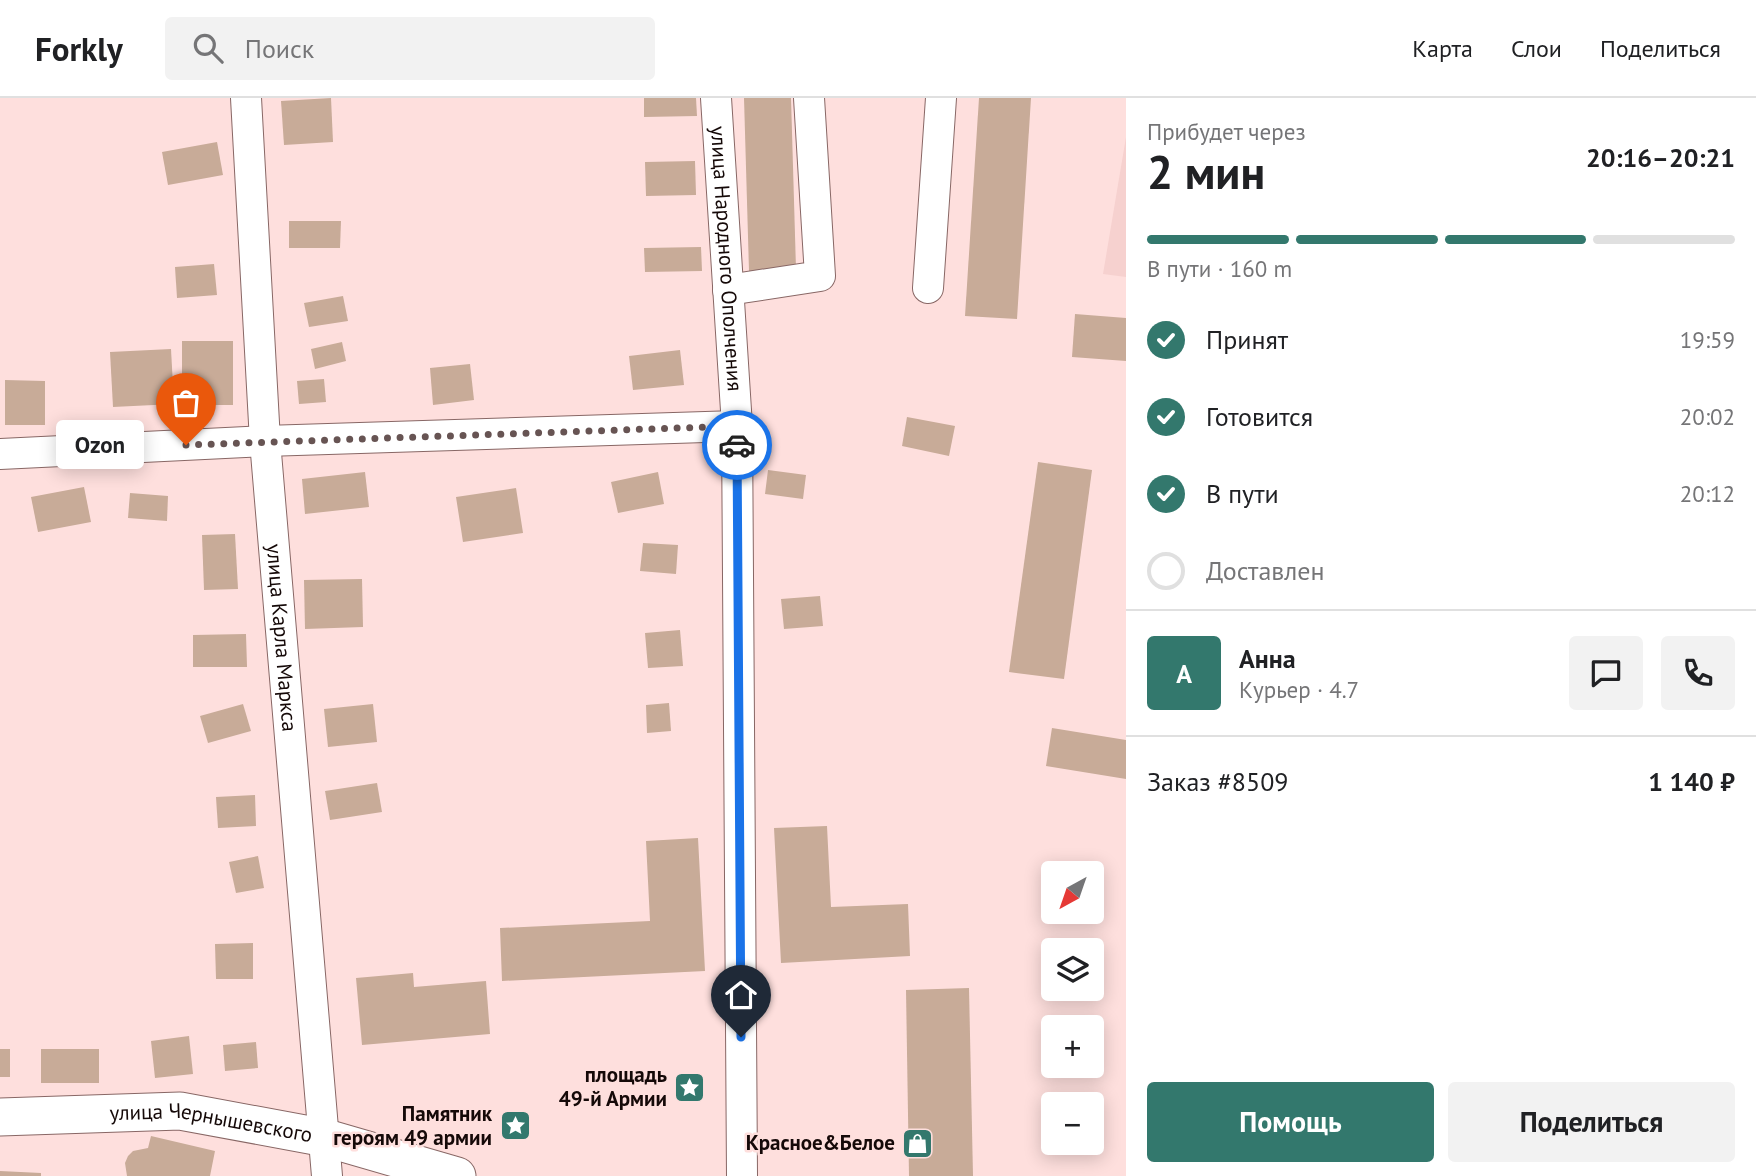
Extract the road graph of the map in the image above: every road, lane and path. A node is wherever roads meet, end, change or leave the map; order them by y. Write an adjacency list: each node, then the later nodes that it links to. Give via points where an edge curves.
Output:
1 (246, 98): 8 (street, улица Карла Маркса)
2 (716, 98): 6 (street, улица Народного Ополчения)
3 (809, 98): 6 (street, via 820,276)
4 (941, 98): 5 (street)
5 (928, 288)
6 (728, 290): 7 (street, улица Народного Ополчения)
7 (737, 426): 8 (street); 14 (street, улица Народного Ополчения)
8 (265, 441): 9 (street); 11 (street, улица Карла Маркса)
9 (0, 454)
10 (0, 1117): 11 (main road, улица Чернышевского, via 180,1111)
11 (326, 1138): 12 (street, улица Карла Маркса); 13 (main road, улица Чернышевского)
12 (327, 1176)
13 (457, 1176)
14 (742, 1176)

